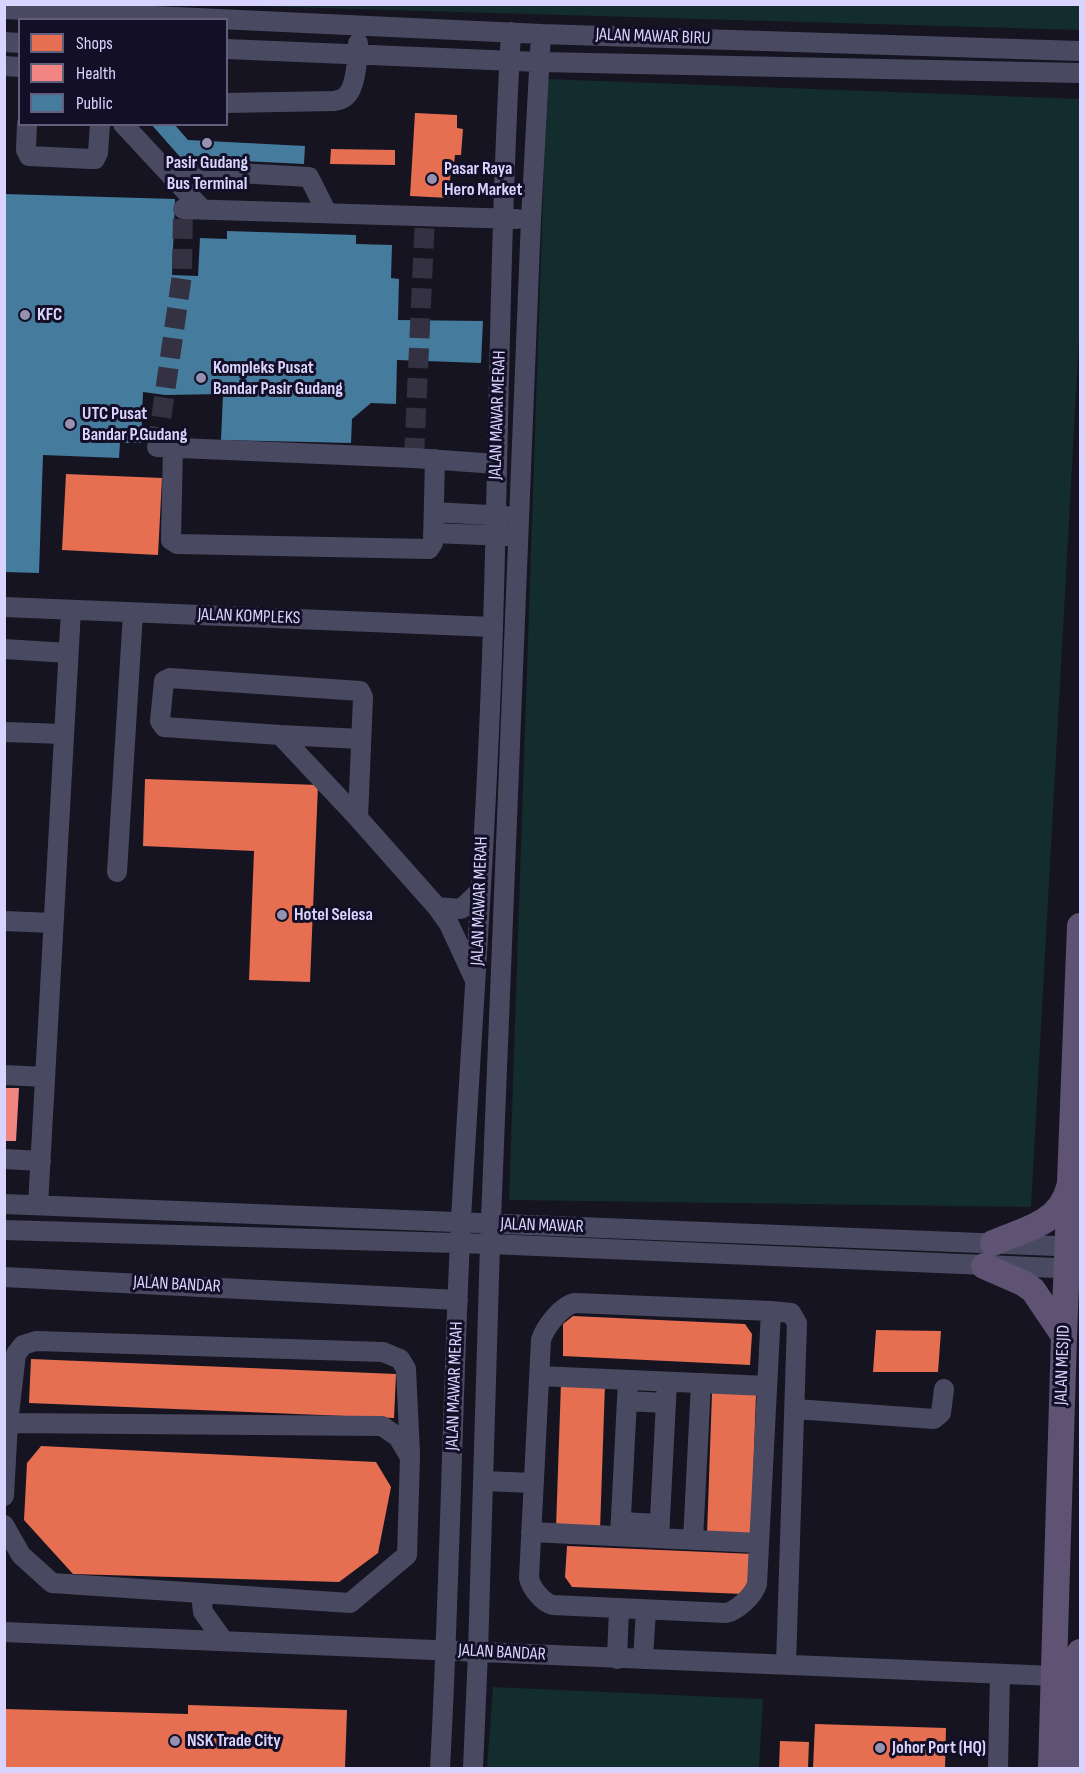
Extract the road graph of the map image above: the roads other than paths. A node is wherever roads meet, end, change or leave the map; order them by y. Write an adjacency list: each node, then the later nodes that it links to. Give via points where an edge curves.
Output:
1 (4, 9): 2 (street, JALAN MAWAR BIRU)
2 (192, 18)
3 (228, 20): 4 (street, JALAN MAWAR BIRU)
4 (359, 26): 5 (street, JALAN MAWAR BIRU); 9 (street)
5 (511, 32): 6 (street, JALAN MAWAR BIRU); 10 (street, JALAN MAWAR MERAH)
6 (541, 34): 8 (street, JALAN MAWAR BIRU); 11 (street, JALAN MAWAR MERAH)
7 (228, 50): 9 (street, JALAN MAWAR BIRU)
8 (1080, 51)
9 (358, 54): 10 (street, JALAN MAWAR BIRU); 13 (street, via 353,86 343,99)
10 (510, 61): 11 (street, JALAN MAWAR BIRU); 19 (street, JALAN MAWAR MERAH)
11 (539, 62): 12 (street, JALAN MAWAR BIRU); 20 (street, JALAN MAWAR MERAH)
12 (1080, 73)
13 (228, 103)
14 (27, 126): 15 (street, via 29,156 91,159 98,153)
15 (100, 126)
16 (125, 126): 17 (street)
17 (166, 169): 18 (street, via 193,209); 18 (street, via 309,177)
18 (327, 213): 19 (street)
19 (504, 219): 20 (street); 22 (street, JALAN MAWAR MERAH)
20 (531, 219): 25 (street, JALAN MAWAR MERAH)
21 (435, 459): 22 (street); 23 (street); 26 (street, via 165,448 174,543 425,550 432,547)
22 (496, 464): 24 (street, JALAN MAWAR MERAH)
23 (434, 512): 24 (street); 26 (street)
24 (495, 515): 25 (street); 27 (street, JALAN MAWAR MERAH)
25 (519, 526): 27 (street); 54 (street, JALAN MAWAR MERAH)
26 (433, 533): 27 (street)
27 (494, 535): 31 (street, JALAN MAWAR MERAH)
28 (4, 608): 29 (street, JALAN KOMPLEKS)
29 (71, 610): 30 (street, JALAN KOMPLEKS); 33 (street)
30 (133, 613): 31 (street, JALAN KOMPLEKS); 39 (street)
31 (493, 627): 40 (street, JALAN MAWAR MERAH)
32 (4, 650): 33 (street)
33 (68, 653): 35 (street)
34 (4, 732): 35 (street)
35 (64, 734): 43 (street)
36 (280, 735): 37 (street); 37 (street, via 164,727 160,721 164,681 170,678 360,691); 38 (street)
37 (361, 739): 38 (street)
38 (358, 818): 41 (street)
39 (117, 872)
40 (480, 891): 41 (street, via 461,909); 45 (street, JALAN MAWAR MERAH)
41 (437, 907): 45 (street, via 458,941)
42 (4, 921): 43 (street)
43 (53, 923): 47 (street)
44 (1080, 926): 50 (main road, JALAN MESJID)
45 (476, 983): 53 (street, JALAN MAWAR MERAH)
46 (4, 1075): 47 (street)
47 (45, 1077): 49 (street)
48 (4, 1159): 49 (street)
49 (40, 1161): 52 (street)
50 (1071, 1166): 58 (main road, via 1068,1191 1058,1210 1048,1220); 59 (main road, JALAN MESJID)
51 (4, 1204): 52 (street, JALAN MAWAR)
52 (38, 1205): 53 (street, JALAN MAWAR)
53 (461, 1222): 54 (street, JALAN MAWAR); 56 (street, JALAN MAWAR MERAH)
54 (492, 1224): 57 (street, JALAN MAWAR MERAH); 58 (street, JALAN MAWAR)
55 (4, 1230): 56 (street, JALAN MAWAR)
56 (461, 1244): 57 (street, JALAN MAWAR); 61 (street, JALAN MAWAR MERAH)
57 (490, 1244): 58 (street, JALAN MAWAR); 75 (street, JALAN MAWAR MERAH)
58 (989, 1254): 59 (street, JALAN MAWAR); 63 (main road, via 1033,1290)
59 (1074, 1257): 63 (main road, JALAN MESJID)
60 (4, 1276): 61 (street, JALAN BANDAR)
61 (458, 1300): 90 (street, JALAN MAWAR MERAH)
62 (771, 1311): 64 (street, via 572,1303 544,1333); 68 (street); 72 (street, via 791,1313 797,1323)
63 (1064, 1336): 97 (main road, JALAN MESJID)
64 (539, 1376): 65 (street); 76 (street)
65 (628, 1380): 66 (street); 70 (street)
66 (667, 1382): 67 (street); 71 (street)
67 (701, 1383): 68 (street); 82 (street)
68 (767, 1386): 83 (street)
69 (944, 1389): 72 (street, via 941,1413 934,1419)
70 (627, 1401): 71 (street); 79 (street)
71 (666, 1403): 80 (street)
72 (795, 1409): 95 (street)
73 (6, 1423): 74 (street, via 382,1426 398,1437); 74 (street, via 16,1354 23,1345 36,1341 383,1352 400,1359 405,1369); 77 (street)
74 (410, 1457): 84 (street, via 407,1555 350,1604)
75 (483, 1481): 76 (street); 91 (street, JALAN MAWAR MERAH)
76 (534, 1483): 81 (street)
77 (4, 1496)
78 (4, 1525): 84 (street, via 21,1555 52,1582)
79 (620, 1529): 80 (street); 81 (street)
80 (659, 1531): 82 (street)
81 (531, 1532): 85 (street, via 530,1581 547,1604)
82 (693, 1540): 83 (street)
83 (759, 1543): 86 (street, via 757,1587 732,1612)
84 (202, 1603): 88 (street); 89 (street)
85 (619, 1608): 86 (street); 93 (street)
86 (646, 1610): 94 (street)
87 (4, 1632): 88 (street, JALAN BANDAR)
88 (189, 1638): 89 (street, JALAN BANDAR)
89 (223, 1640): 90 (street, JALAN BANDAR)
90 (447, 1651): 91 (street, JALAN BANDAR); 98 (street, JALAN MAWAR MERAH)
91 (478, 1652): 93 (street, JALAN BANDAR); 99 (street, JALAN MAWAR MERAH)
92 (1080, 1652): 102 (main road)
93 (617, 1659): 94 (street, JALAN BANDAR)
94 (643, 1659): 95 (street, JALAN BANDAR)
95 (786, 1664): 96 (street, JALAN BANDAR)
96 (1000, 1674): 97 (street, JALAN BANDAR); 100 (street)
97 (1054, 1676): 101 (main road, JALAN MESJID)
98 (440, 1768)
99 (473, 1768)
100 (998, 1768)
101 (1051, 1768)
102 (1077, 1768)

